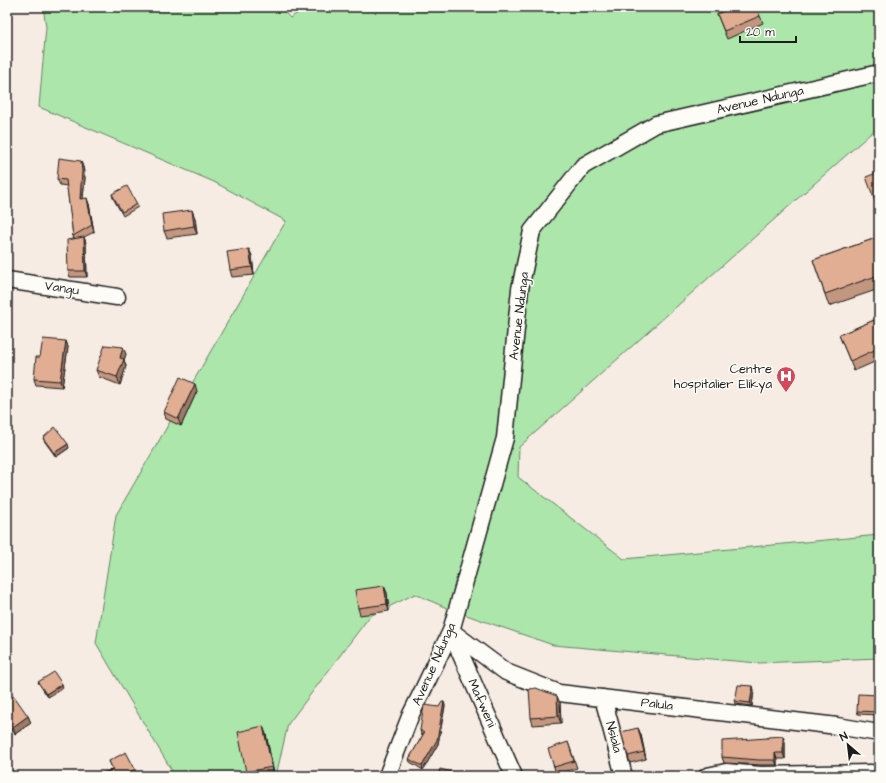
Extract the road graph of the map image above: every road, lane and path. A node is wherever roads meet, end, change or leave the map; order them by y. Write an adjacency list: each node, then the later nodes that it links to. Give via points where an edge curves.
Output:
1 (879, 73): 4 (street, Avenue Ndunga, via 656,124 583,166 532,231 520,290 505,438)
2 (7, 280): 3 (street, Vangu)
3 (117, 297)
4 (451, 631): 5 (street, Palula, via 506,672 559,693); 8 (street, Avenue Ndunga, via 411,714); 9 (street, Mafweni)
5 (603, 698): 6 (street, Palula); 10 (street, Nsiala)
6 (879, 733)
7 (879, 774): 11 (street, via 761,775 726,772)
8 (387, 776)
9 (514, 776)
10 (624, 776)
11 (707, 776)

